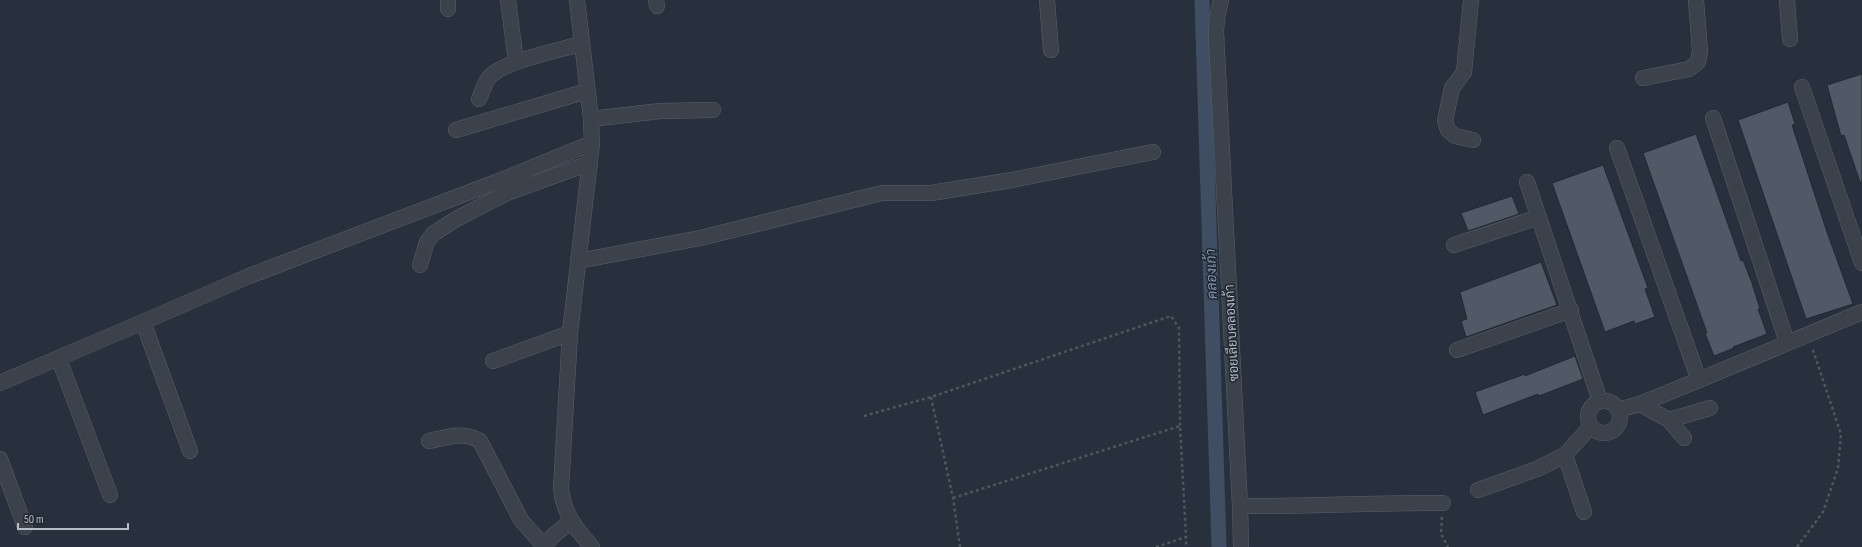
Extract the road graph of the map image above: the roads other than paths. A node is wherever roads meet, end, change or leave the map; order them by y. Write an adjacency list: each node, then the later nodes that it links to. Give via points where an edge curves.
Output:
1 (508, 0): 11 (street)
2 (577, 0): 9 (street)
3 (1047, 0): 10 (street)
4 (1221, 0): 55 (street, ซอยเลียบคลองเก้า, via 1216,32)
5 (1471, 0): 20 (street, via 1464,72 1452,88 1445,120 1448,130 1455,136)
6 (1696, 0): 12 (street, via 1700,51 1698,62 1689,69)
7 (1787, 0): 8 (street)
8 (1790, 39)
9 (581, 44): 11 (street); 14 (street)
10 (1051, 50)
11 (516, 62): 15 (street, via 488,78)
12 (1643, 78)
13 (1802, 86): 29 (street)
14 (587, 91): 18 (street); 19 (street)
15 (479, 99)
16 (712, 110): 18 (street, via 660,111)
17 (1713, 118): 35 (street)
18 (591, 119): 21 (street)
19 (456, 130)
20 (1473, 140)
21 (592, 143): 24 (street); 33 (street, via 249,276)
22 (1618, 148): 39 (street)
23 (1154, 152): 28 (street, via 931,193 882,193 700,238)
24 (590, 163): 28 (street); 30 (street, via 507,193 456,219 427,242)
25 (1527, 182): 26 (street)
26 (1538, 217): 27 (street); 31 (street)
27 (1454, 245)
28 (578, 262): 34 (street)
29 (1862, 263)
30 (420, 264)
31 (1570, 310): 36 (street); 41 (street)
32 (1862, 312): 35 (street)
33 (143, 322): 37 (street); 49 (street)
34 (570, 333): 38 (street); 57 (street, via 561,488 562,502)
35 (1787, 342): 39 (street)
36 (1458, 350)
37 (59, 359): 40 (street); 53 (street)
38 (493, 361)
39 (1699, 380): 42 (street)
40 (0, 384)
41 (1600, 401): 44 (street, via 1614,404); 46 (street, via 1589,411 1588,419)
42 (1640, 404): 44 (street); 45 (street)
43 (1710, 408): 45 (street)
44 (1618, 410): 46 (street, via 1618,423 1615,428 1602,432)
45 (1669, 420): 47 (street)
46 (1591, 426): 50 (street)
47 (1684, 438)
48 (429, 441): 59 (street, via 462,434 480,440 521,520)
49 (190, 451)
50 (1565, 455): 52 (street, via 1537,469); 56 (street)
51 (0, 459): 58 (street)
52 (1478, 490)
53 (110, 495)
54 (1443, 503): 55 (street)
55 (1240, 506): 61 (street, ซอยเลียบคลองเก้า)
56 (1584, 512)
57 (571, 521): 59 (street); 60 (street)
58 (25, 527)
59 (544, 547)
60 (592, 547)
61 (1241, 547)

